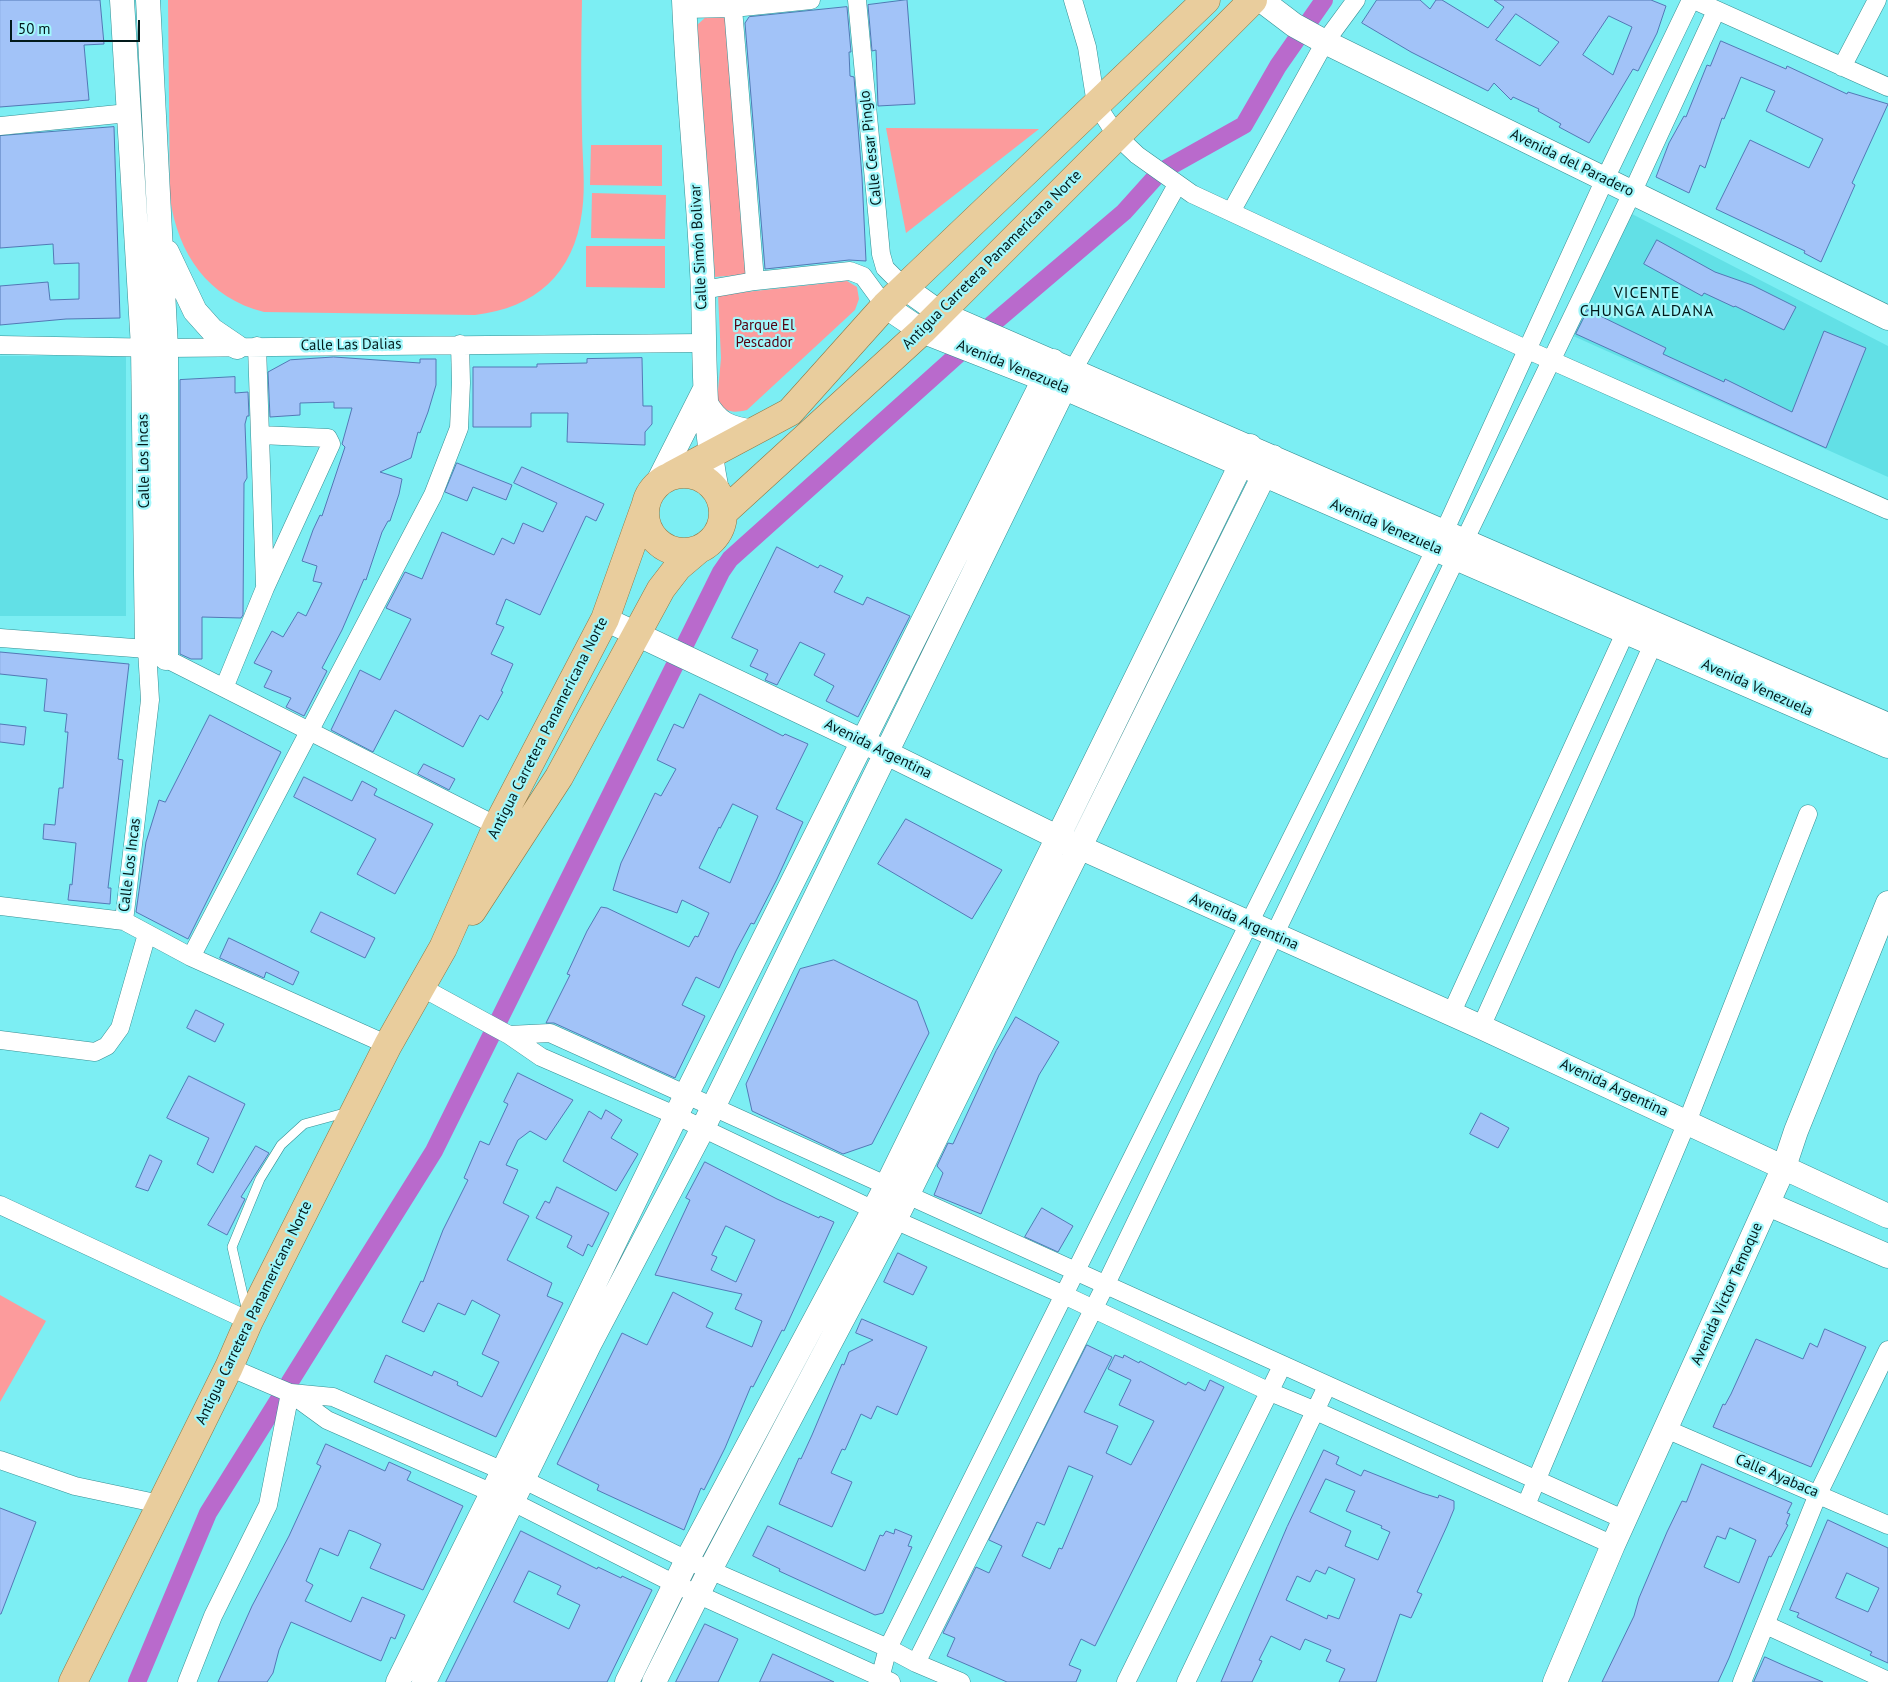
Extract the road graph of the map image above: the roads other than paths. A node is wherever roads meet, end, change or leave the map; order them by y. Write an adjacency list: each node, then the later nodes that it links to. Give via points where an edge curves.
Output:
1 (122, 0): 19 (street, Calle Los Incas)
2 (148, 0): 26 (street)
3 (811, 0): 13 (street)
4 (857, 0): 29 (street, Calle Cesar Pinglo, via 881,254)
5 (1073, 0): 18 (street, via 1086,47)
6 (1206, 0): 18 (main road)
7 (1253, 0): 21 (main road, Antigua Carretera Panamericana Norte)
8 (1261, 0): 15 (street, Avenida del Paradero, via 1294,25)
9 (1356, 0): 15 (street)
10 (1692, 0): 14 (street); 22 (street)
11 (1877, 0): 16 (street)
12 (684, 4): 13 (street); 28 (street, Calle Simón Bolivar)
13 (733, 8): 27 (street)
14 (1716, 10): 16 (street); 24 (street)
15 (1325, 42): 22 (street, Avenida del Paradero); 25 (street)
16 (1842, 67): 17 (street)
17 (1888, 87)
18 (1096, 104): 21 (street); 29 (main road)
19 (128, 113): 20 (street); 36 (street, Calle Los Incas)
20 (0, 126)
21 (1117, 136): 23 (street); 31 (main road, Antigua Carretera Panamericana Norte)
22 (1605, 179): 24 (street, Avenida del Paradero); 38 (street)
23 (1178, 184): 25 (street); 40 (street)
24 (1632, 193): 30 (street, Avenida del Paradero); 39 (street)
25 (1230, 212): 38 (street)
26 (161, 239): 35 (street, via 195,311 212,330); 37 (street)
27 (755, 281): 28 (street); 29 (street, via 850,271)
28 (703, 290): 32 (street, Calle Simón Bolivar)
29 (895, 297): 31 (street, Avenida Venezuela); 42 (main road, via 790,412)
30 (1888, 318)
31 (931, 322): 40 (street, Avenida Venezuela); 48 (main road, Antigua Carretera Panamericana Norte)
32 (703, 342): 34 (street, Calle Las Dalias); 41 (street, Calle Simón Bolivar)
33 (0, 344): 36 (street, Calle Las Dalias)
34 (460, 344): 35 (street, Calle Las Dalias); 61 (street, via 458,428 436,486)
35 (247, 346): 37 (street, Calle Las Dalias); 43 (street)
36 (143, 347): 37 (street, Calle Las Dalias); 58 (street, Calle Los Incas)
37 (166, 348): 58 (street)
38 (1528, 350): 39 (street); 50 (street)
39 (1550, 360): 49 (street); 50 (street)
40 (1059, 374): 45 (street, Avenida Venezuela); 62 (street); 64 (street)
41 (704, 397): 42 (street, via 715,419); 44 (street); 47 (street, Calle Simón Bolivar)
42 (754, 432): 44 (main road)
43 (260, 435): 52 (street); 52 (street, via 328,438 331,444)
44 (710, 455): 47 (main road); 48 (street)
45 (1246, 455): 46 (street, Avenida Venezuela); 67 (street)
46 (1269, 466): 50 (street, Avenida Venezuela); 67 (street)
47 (658, 487): 48 (main road, via 685,473 697,475 709,481); 51 (main road, via 646,522 654,538 674,551); 53 (main road, Antigua Carretera Panamericana Norte)
48 (721, 501): 51 (main road, via 718,535)
49 (1888, 510)
50 (1449, 544): 54 (street, Avenida Venezuela); 71 (street); 73 (street)
51 (698, 550): 56 (main road, Antigua Carretera Panamericana Norte, via 678,567 661,589)
52 (265, 588): 59 (street)
53 (605, 619): 56 (street, Avenida Argentina); 66 (main road, Antigua Carretera Panamericana Norte)
54 (1630, 623): 55 (street, Avenida Venezuela); 77 (street)
55 (1657, 635): 60 (street, Avenida Venezuela); 63 (street, Avenida Venezuela); 78 (street)
56 (636, 636): 62 (street, Avenida Argentina); 74 (main road, Antigua Carretera Panamericana Norte, via 554,785 483,898)
57 (0, 638): 58 (street)
58 (156, 653): 59 (street); 70 (street, Calle Los Incas)
59 (224, 688): 61 (street)
60 (1888, 725)
61 (309, 731): 66 (street); 75 (street)
62 (864, 742): 64 (street, Avenida Argentina); 82 (street)
63 (1888, 746)
64 (886, 753): 67 (street, Avenida Argentina); 84 (street)
65 (1808, 814): 85 (street)
66 (497, 826): 74 (main road, Antigua Carretera Panamericana Norte)
67 (1068, 842): 71 (street, Avenida Argentina); 87 (street)
68 (1888, 902): 86 (street, Avenida Victor Temoque)
69 (0, 906): 70 (street)
70 (124, 921): 72 (street)
71 (1248, 924): 73 (street, Avenida Argentina); 94 (street)
72 (147, 934): 75 (street); 80 (street, via 120,1028 107,1046 96,1052)
73 (1272, 935): 77 (street, Avenida Argentina); 95 (street)
74 (443, 948): 76 (main road, Antigua Carretera Panamericana Norte)
75 (191, 957): 81 (street)
76 (421, 987): 79 (street); 81 (main road, Antigua Carretera Panamericana Norte)
77 (1451, 1014): 78 (street, Avenida Argentina)
78 (1481, 1027): 85 (street, Avenida Argentina)
79 (509, 1035): 82 (street, via 541,1057); 82 (street, via 550,1034)
80 (0, 1040)
81 (388, 1046): 83 (main road, Antigua Carretera Panamericana Norte)
82 (682, 1105): 84 (street); 108 (street)
83 (356, 1110): 98 (main road, Antigua Carretera Panamericana Norte); 98 (lane, via 304,1124 281,1145 260,1179 232,1247)
84 (708, 1117): 87 (street); 90 (street); 108 (street, via 589,1345)
85 (1687, 1122): 86 (street, Avenida Argentina); 109 (street)
86 (1784, 1167): 88 (street, Avenida Victor Temoque); 91 (street, Avenida Argentina)
87 (897, 1190): 90 (street); 92 (street); 94 (street)
88 (1768, 1204): 93 (street); 106 (street, Avenida Victor Temoque)
89 (0, 1205): 98 (street)
90 (874, 1209): 92 (street); 118 (street)
91 (1888, 1216)
92 (895, 1220): 96 (street); 119 (street)
93 (1888, 1256)
94 (1076, 1270): 95 (street); 96 (street)
95 (1106, 1284): 97 (street); 100 (street)
96 (1064, 1295): 97 (street); 123 (street)
97 (1094, 1309): 103 (street); 124 (street)
98 (249, 1320): 101 (main road, Antigua Carretera Panamericana Norte)
99 (1888, 1350): 111 (street)
100 (1282, 1366): 102 (street); 103 (street)
101 (229, 1367): 104 (street); 113 (main road, Antigua Carretera Panamericana Norte)
102 (1328, 1386): 105 (street); 109 (street)
103 (1270, 1392): 105 (street); 133 (street)
104 (290, 1393): 108 (street, via 333,1397); 110 (street, via 327,1420); 129 (street, via 268,1505 213,1616)
105 (1316, 1411): 114 (street); 134 (street)
106 (1666, 1429): 111 (street, Calle Ayabaca); 115 (street, Avenida Victor Temoque)
107 (0, 1460): 113 (street, via 75,1486)
108 (514, 1476): 110 (street); 112 (street); 118 (street)
109 (1538, 1481): 114 (street); 115 (street)
110 (491, 1494): 112 (street); 125 (street)
111 (1818, 1494): 116 (street, Calle Ayabaca); 122 (street)
112 (513, 1502): 120 (street); 125 (street)
113 (160, 1504): 128 (main road, Antigua Carretera Panamericana Norte)
114 (1526, 1505): 117 (street)
115 (1624, 1520): 117 (street, Avenida Victor Temoque)
116 (1888, 1525)
117 (1613, 1545): 135 (street, Avenida Victor Temoque)
118 (687, 1560): 119 (street); 120 (street)
119 (710, 1570): 121 (street); 123 (street)
120 (675, 1584): 121 (street); 130 (street)
121 (698, 1594): 126 (street); 131 (street)
122 (1766, 1625): 127 (street); 136 (street)
123 (888, 1648): 124 (street); 126 (street)
124 (916, 1663): 132 (street)
125 (412, 1679)
126 (884, 1681)
127 (1888, 1681)
128 (73, 1682)
129 (187, 1682)
130 (626, 1682)
131 (654, 1682)
132 (961, 1682)
133 (1126, 1682)
134 (1186, 1682)
135 (1555, 1682)
136 (1742, 1682)

